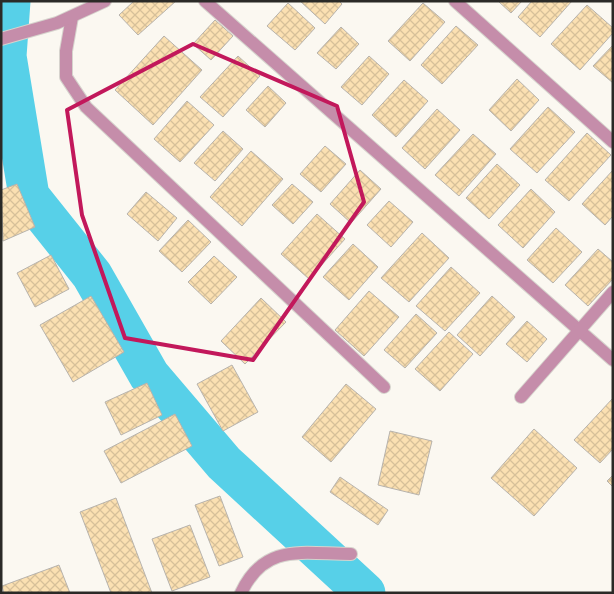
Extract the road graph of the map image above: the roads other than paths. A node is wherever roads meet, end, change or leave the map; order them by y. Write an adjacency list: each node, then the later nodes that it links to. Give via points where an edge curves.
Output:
1 (105, 1): 4 (street)
2 (205, 1): 8 (street)
3 (454, 1): 6 (street)
4 (72, 17): 5 (street); 10 (street, via 66,51 66,78 86,107)
5 (1, 39)
6 (613, 142)
7 (613, 292): 8 (street)
8 (580, 330): 9 (street); 11 (street)
9 (613, 360)
10 (384, 387)
11 (521, 398)
12 (351, 554): 13 (street, via 274,557 263,562 251,574)
13 (241, 593)

